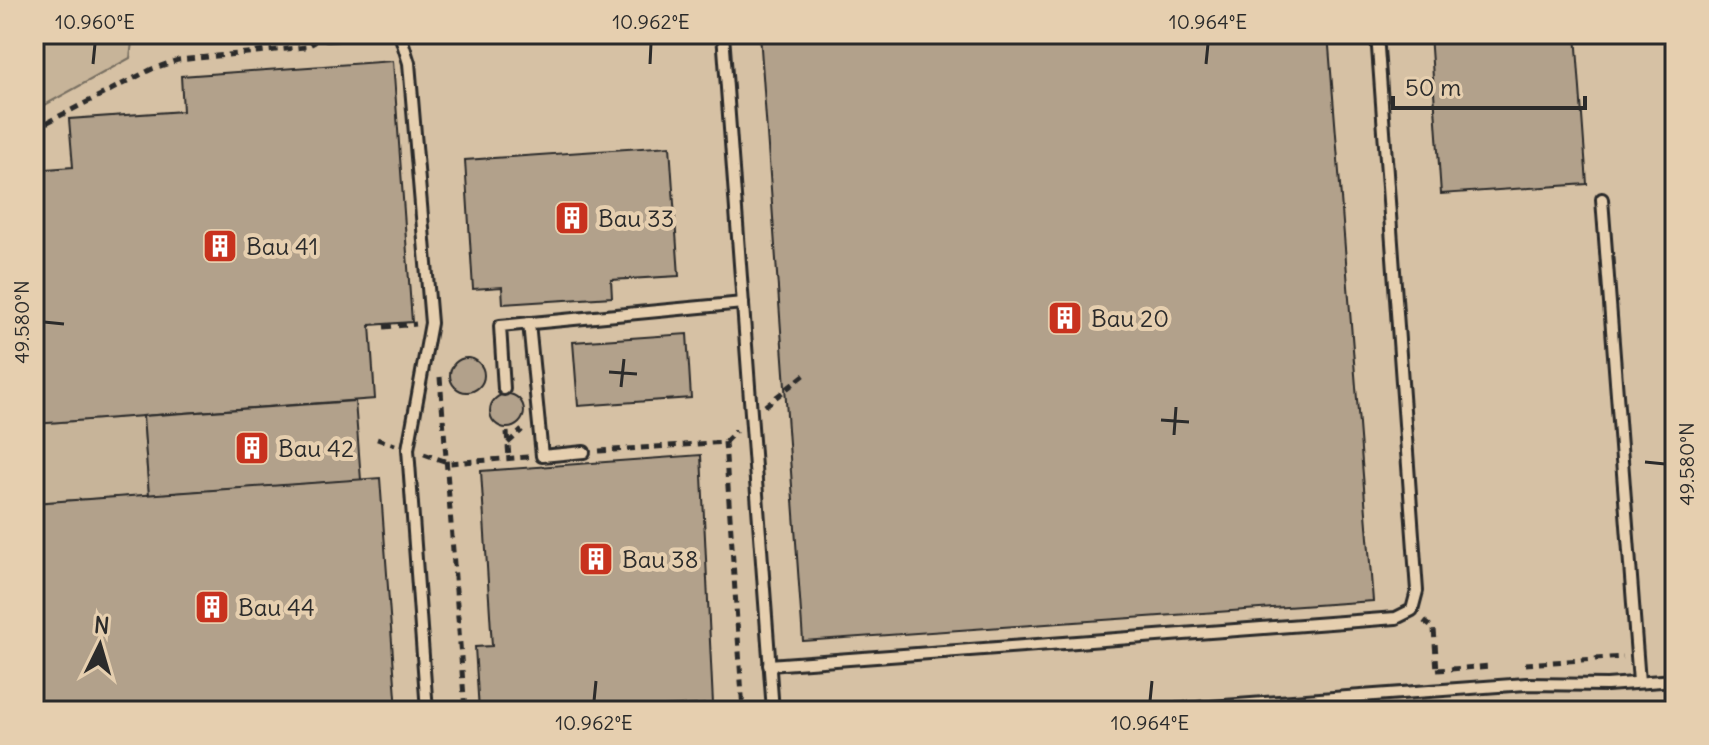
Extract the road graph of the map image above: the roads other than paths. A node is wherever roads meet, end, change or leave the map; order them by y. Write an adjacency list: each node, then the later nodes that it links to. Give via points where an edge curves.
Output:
1 (328, 34): 2 (lane)
2 (339, 34)
3 (400, 34): 14 (lane, via 409,63 431,323 408,449)
4 (723, 34): 7 (lane)
5 (1377, 34): 11 (lane, via 1417,591 1412,610 1396,618)
6 (1602, 199): 13 (lane)
7 (743, 303): 8 (lane); 11 (lane)
8 (529, 323): 9 (lane, via 500,326); 10 (lane, via 542,456)
9 (504, 389)
10 (584, 452)
11 (769, 665): 15 (lane)
12 (1675, 680): 13 (lane)
13 (1639, 682): 16 (lane, via 1526,684)
14 (427, 711)
15 (773, 711)
16 (1156, 711)

